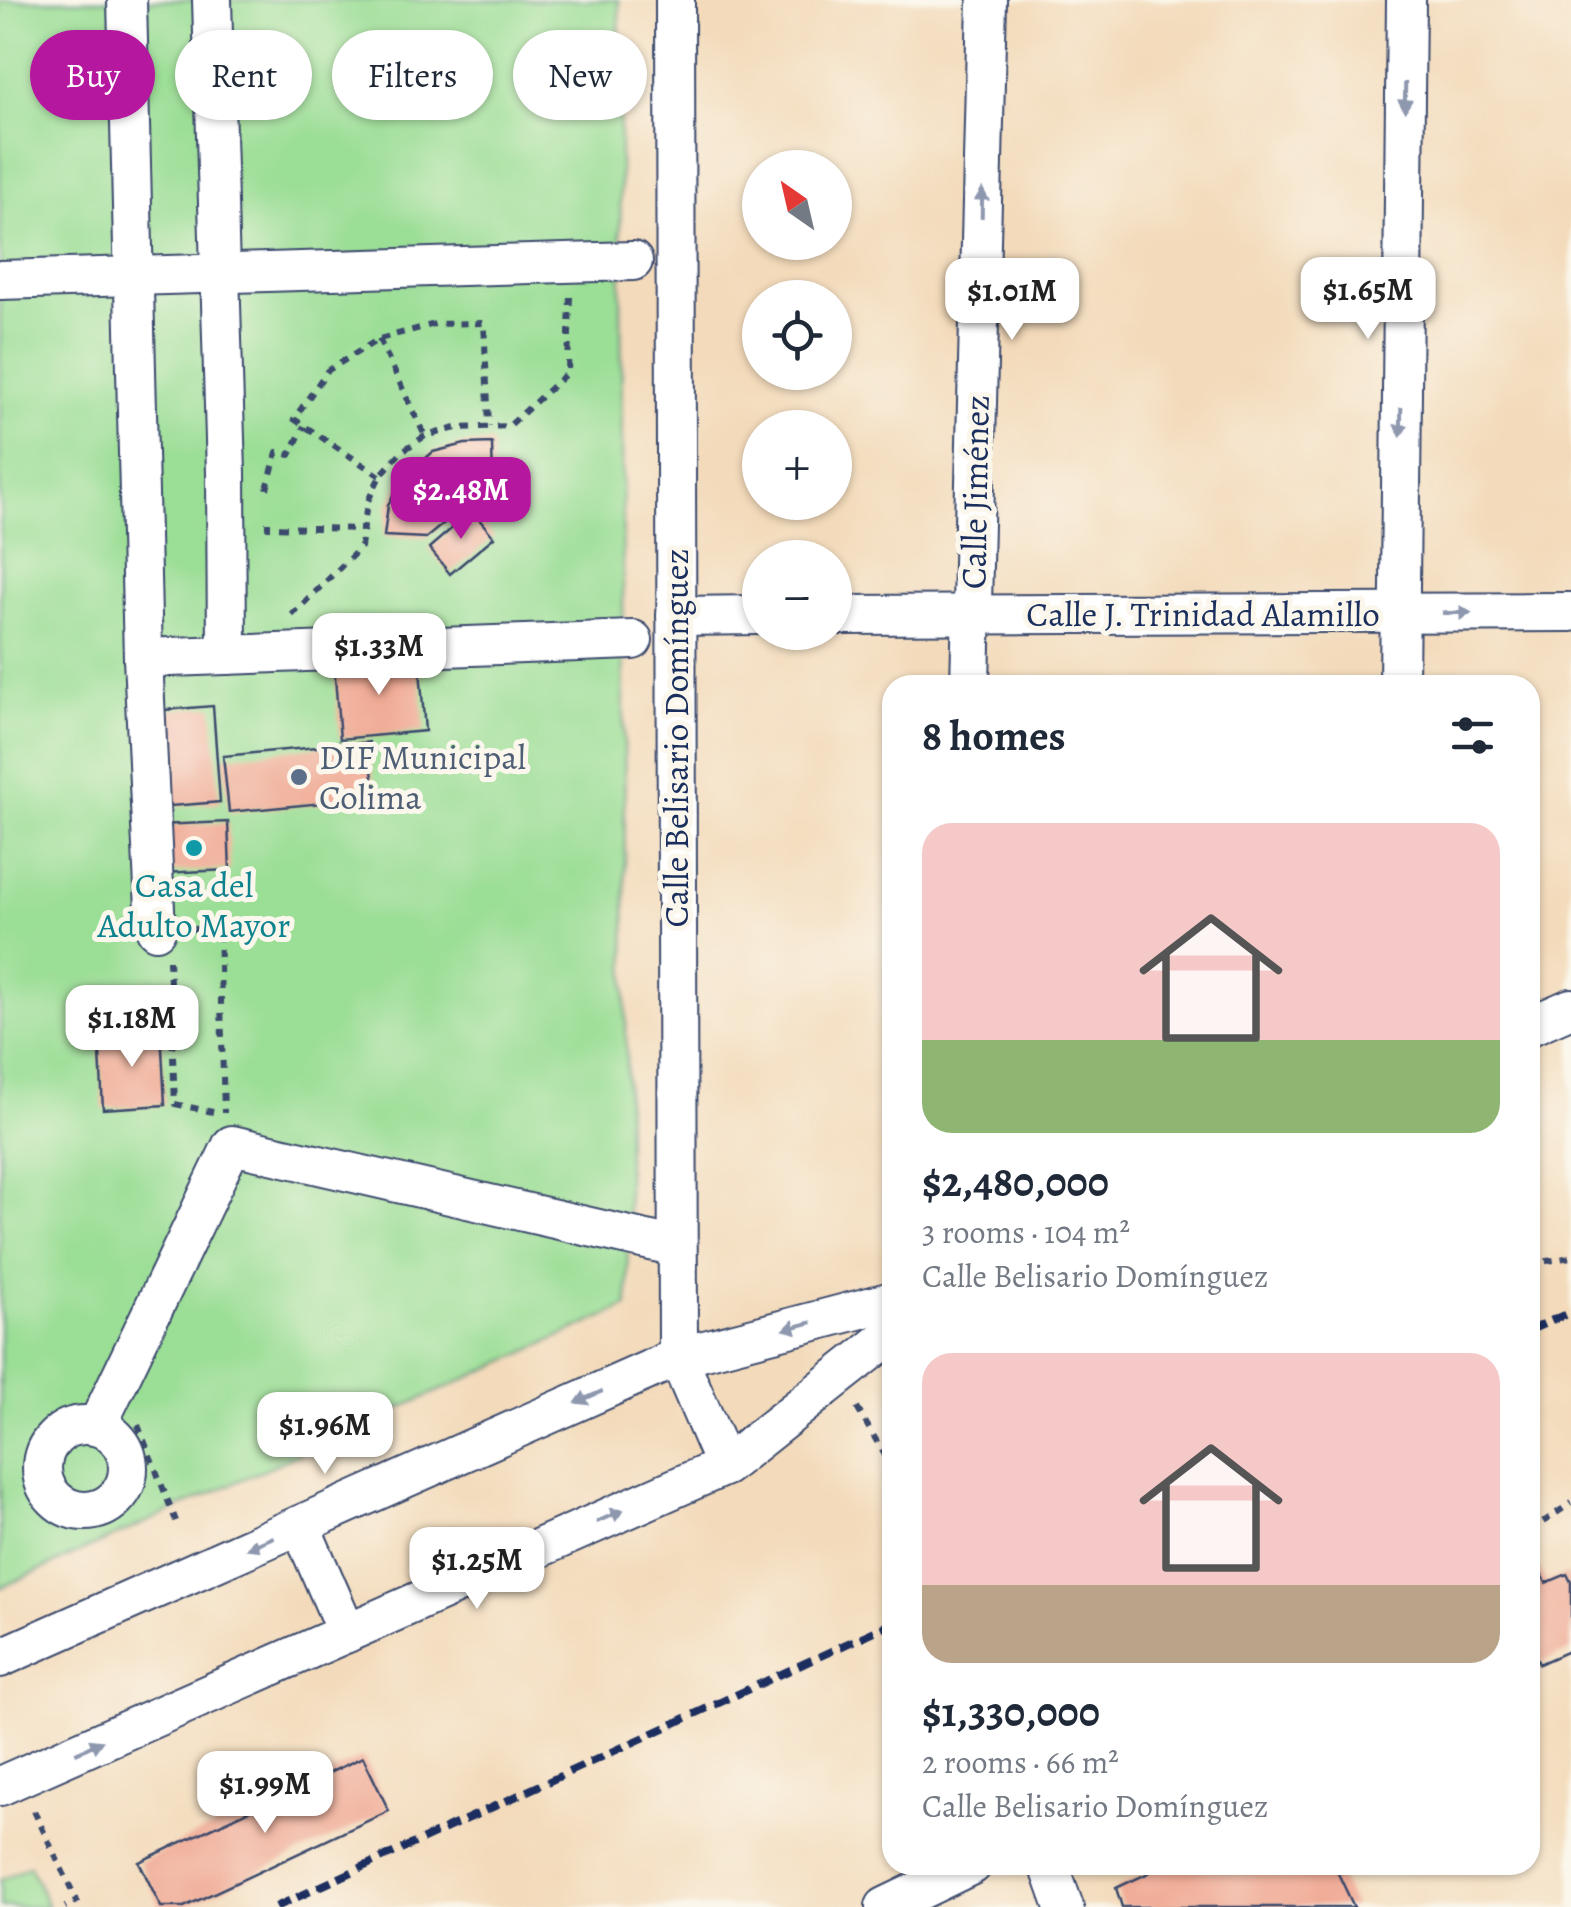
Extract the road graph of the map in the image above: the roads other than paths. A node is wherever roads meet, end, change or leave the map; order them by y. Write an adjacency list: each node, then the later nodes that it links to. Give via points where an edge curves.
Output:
1 (127, 0): 8 (street)
2 (212, 0): 7 (street)
3 (674, 0): 15 (street, Calle Belisario Domínguez)
4 (987, 0): 12 (street, Calle Jiménez, one-way to 4)
5 (1406, 0): 11 (street, one-way to 11)
6 (633, 262): 7 (street)
7 (218, 274): 8 (street); 17 (street)
8 (134, 276): 9 (street); 18 (street)
9 (0, 280)
10 (1571, 612): 11 (street, Calle J. Trinidad Alamillo, one-way to 10)
11 (1399, 613): 12 (street, Calle J. Trinidad Alamillo); 20 (street)
12 (972, 614): 14 (street, Calle J. Trinidad Alamillo); 19 (street, Calle Jiménez)
13 (742, 615): 15 (street)
14 (852, 615)
15 (676, 616): 24 (street, Calle Belisario Domínguez)
16 (633, 640): 17 (street)
17 (240, 655): 18 (street)
18 (143, 658): 21 (street)
19 (970, 675)
20 (1398, 675)
21 (163, 940)
22 (1571, 1008): 23 (street)
23 (1540, 1022)
24 (678, 1247): 27 (street, Calle Belisario Domínguez); 28 (street, via 232,1145)
25 (882, 1304): 27 (street, one-way to 27)
26 (882, 1342): 29 (street)
27 (678, 1357): 29 (street, Calle Belisario Domínguez); 30 (street, one-way to 30)
28 (97, 1426)
29 (724, 1466): 31 (street, one-way to 29)
30 (300, 1525): 31 (street); 32 (street, one-way to 32)
31 (348, 1632): 33 (street, one-way to 31)
32 (0, 1658)
33 (9, 1782)
34 (951, 1875): 36 (street)
35 (1053, 1875): 37 (street)
36 (885, 1907)
37 (1064, 1907)

